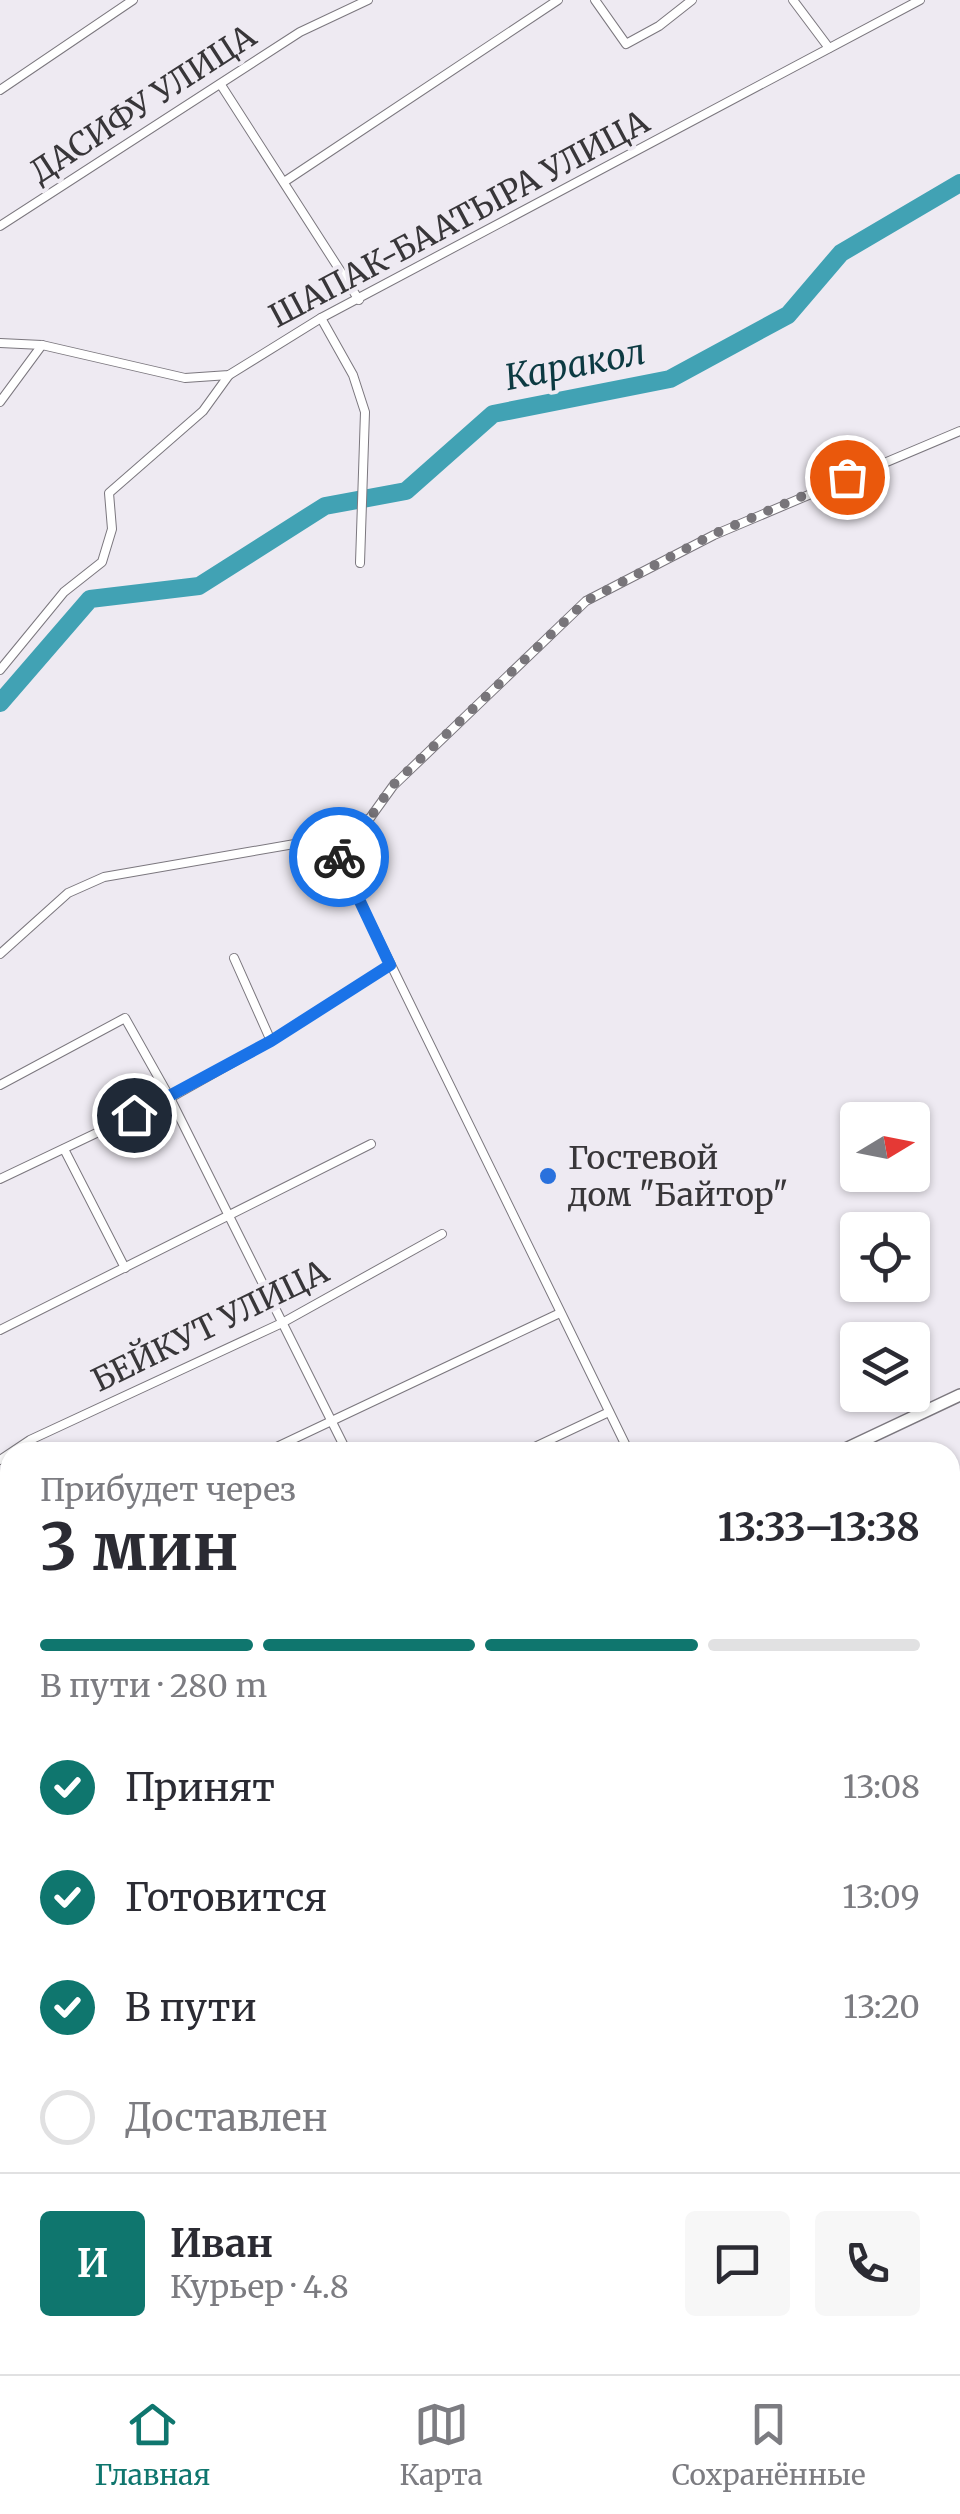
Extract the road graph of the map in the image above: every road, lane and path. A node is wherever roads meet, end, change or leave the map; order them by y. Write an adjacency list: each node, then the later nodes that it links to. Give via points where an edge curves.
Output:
1 (133, 0): 12 (street)
2 (368, 0): 11 (street, ДАСИФУ УЛИЦА, via 300,32)
3 (558, 0): 13 (street)
4 (596, 0): 9 (street, via 626,44)
5 (670, 0): 9 (street)
6 (692, 0): 9 (street)
7 (793, 0): 10 (street)
8 (920, 0): 10 (street, ШАПАК-БААТЫРА УЛИЦА)
9 (678, 10)
10 (829, 48): 15 (street, ШАПАК-БААТЫРА УЛИЦА)
11 (222, 85): 13 (street); 14 (street, ДАСИФУ УЛИЦА)
12 (0, 90)
13 (284, 182): 15 (street)
14 (0, 226)
15 (359, 300): 16 (street, ШАПАК-БААТЫРА УЛИЦА)
16 (320, 318): 19 (street, ШАПАК-БААТЫРА УЛИЦА); 22 (street, via 353,375 365,412)
17 (0, 343): 18 (street)
18 (42, 345): 19 (street, via 185,378); 20 (street)
19 (229, 375): 23 (street, via 203,410 110,493 112,529 102,562 64,592)
20 (0, 402)
21 (960, 431): 24 (street, via 714,534 586,601 392,786 370,818)
22 (360, 563)
23 (0, 670)
24 (330, 838): 25 (street, via 104,877 68,893); 27 (street)
25 (0, 954)
26 (234, 958): 28 (street)
27 (390, 965): 28 (street); 37 (street)
28 (271, 1041): 30 (street)
29 (0, 1085): 30 (street, via 125,1018)
30 (170, 1098): 32 (street); 34 (street)
31 (372, 1144): 34 (street)
32 (64, 1149): 33 (street); 36 (street)
33 (0, 1179)
34 (230, 1218): 36 (street); 38 (street)
35 (442, 1234): 38 (street, БЕЙКУТ УЛИЦА)
36 (125, 1268): 39 (street)
37 (560, 1313): 41 (street); 42 (street)
38 (282, 1323): 42 (street); 43 (street, БЕЙКУТ УЛИЦА)
39 (0, 1330)
40 (960, 1396): 48 (street)
41 (609, 1412): 46 (street); 47 (street)
42 (330, 1421): 44 (street); 45 (street)
43 (27, 1442)
44 (287, 1442)
45 (342, 1442)
46 (545, 1442)
47 (624, 1442)
48 (861, 1442)

